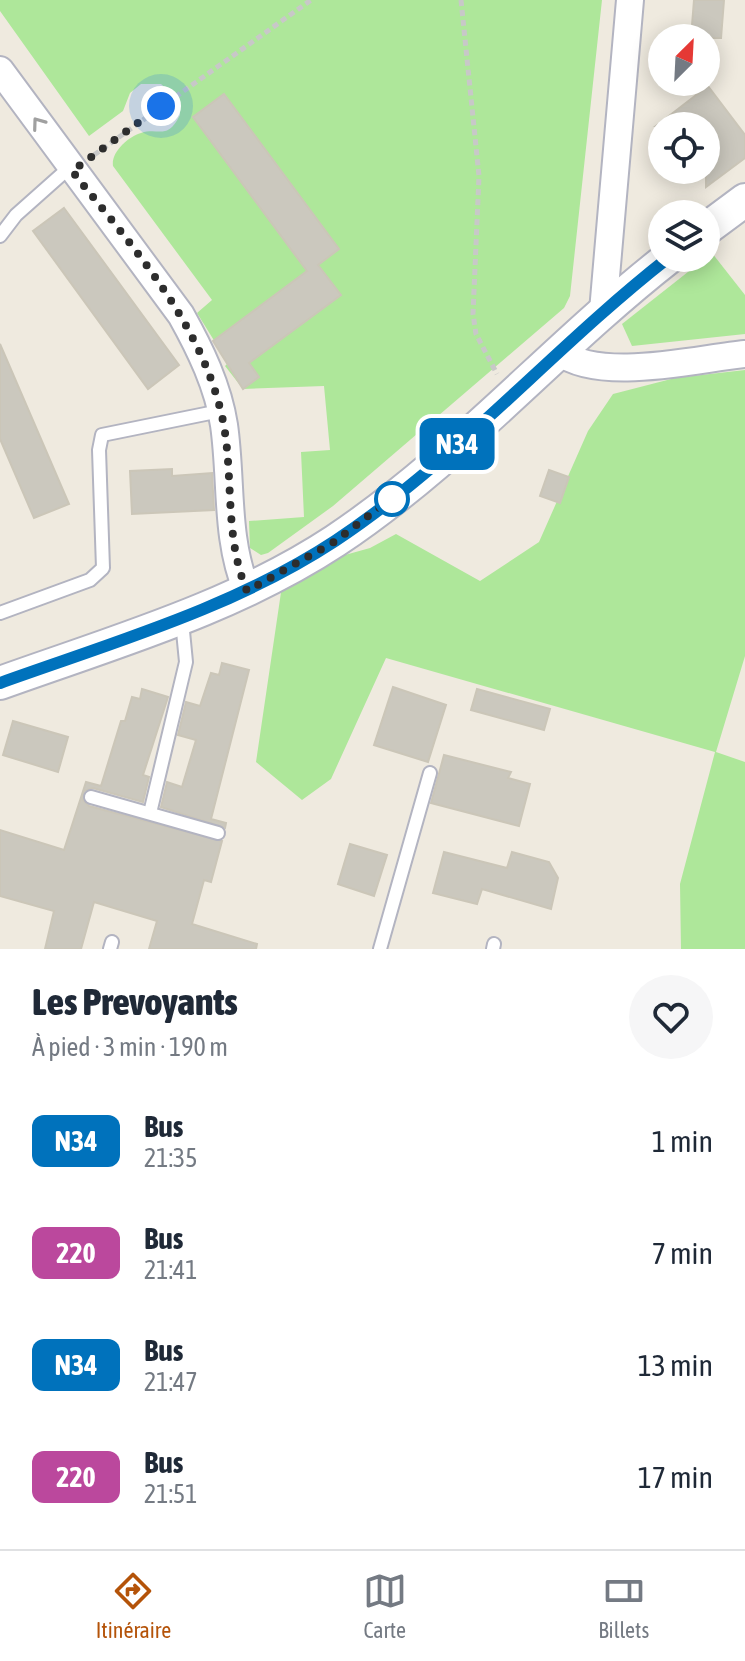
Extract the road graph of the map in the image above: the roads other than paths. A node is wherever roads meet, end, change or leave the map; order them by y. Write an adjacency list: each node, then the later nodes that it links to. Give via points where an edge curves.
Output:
1 (630, 0): 8 (street)
2 (0, 70): 3 (street, one-way to 2)
3 (71, 169): 6 (lane, via 25,206); 11 (street, via 181,315 205,362)
4 (745, 200): 5 (street)
5 (720, 219)
6 (0, 236)
7 (651, 272): 8 (street)
8 (603, 311): 9 (street)
9 (559, 352): 10 (street, via 601,367); 12 (street, via 384,506 334,542)
10 (745, 354)
11 (220, 411): 12 (street, via 235,555); 13 (lane, via 102,435 99,575)
12 (247, 591): 14 (street)
13 (0, 613)
14 (182, 618): 15 (street); 18 (lane, via 186,662)
15 (0, 683)
16 (430, 773): 20 (lane)
17 (91, 797): 18 (lane)
18 (150, 813): 19 (lane)
19 (218, 833)
20 (380, 949)

